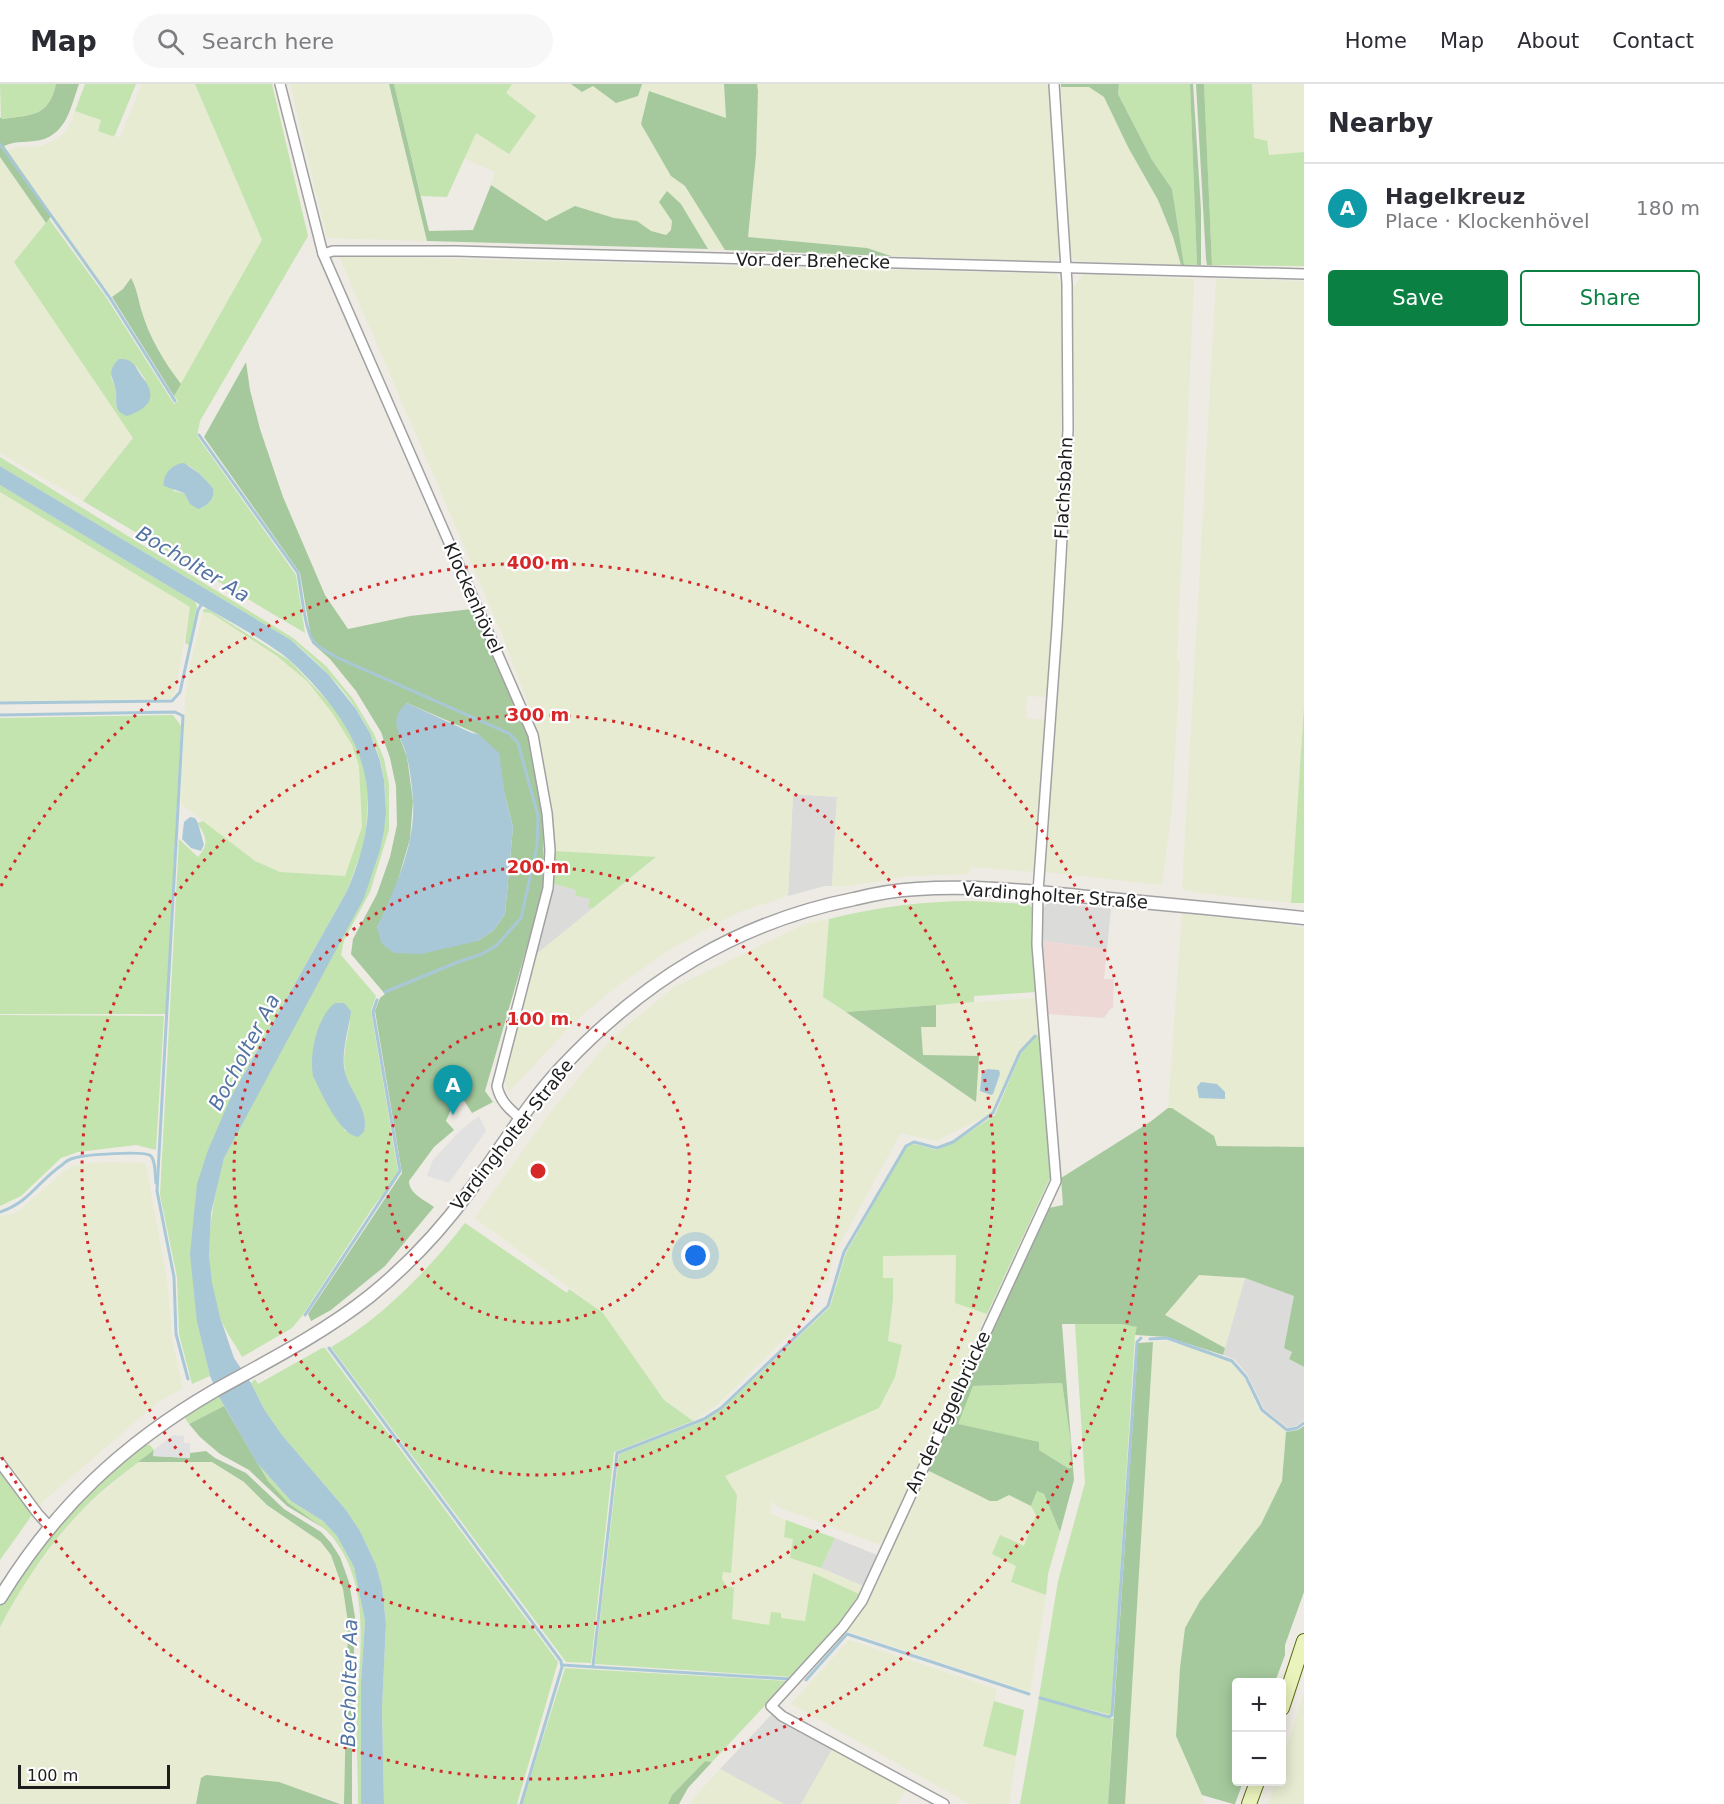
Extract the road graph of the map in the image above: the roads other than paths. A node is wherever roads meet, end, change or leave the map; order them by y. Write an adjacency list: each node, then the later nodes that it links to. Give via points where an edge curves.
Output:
1 (280, 84): 3 (street, Klockenhövel)
2 (1054, 84): 4 (street, Flachsbahn)
3 (322, 254): 4 (street, Vor der Brehecke, via 457,251); 8 (street, Klockenhövel, via 533,735 550,841 548,888 497,1086 504,1104)
4 (1066, 266): 5 (street, Vor der Brehecke); 6 (street, Flachsbahn, via 1068,430)
5 (1304, 274)
6 (1038, 892): 7 (street, Vardingholter Straße); 8 (street, Vardingholter Straße, via 913,889 865,896 790,915 723,943 678,968 623,1008 561,1069); 15 (street, An der Eggelbrücke, via 1037,945 1056,1181 862,1601 771,1706 782,1716)
7 (1304, 918)
8 (521, 1119): 10 (street, Vardingholter Straße, via 467,1195 406,1264 343,1317 140,1439)
9 (0, 1463): 10 (street)
10 (49, 1526): 11 (street, Vardingholter Straße)
11 (0, 1598)
12 (1304, 1641): 13 (main road)
13 (1286, 1693)
14 (1256, 1786): 16 (main road)
15 (944, 1804)
16 (1249, 1804)

